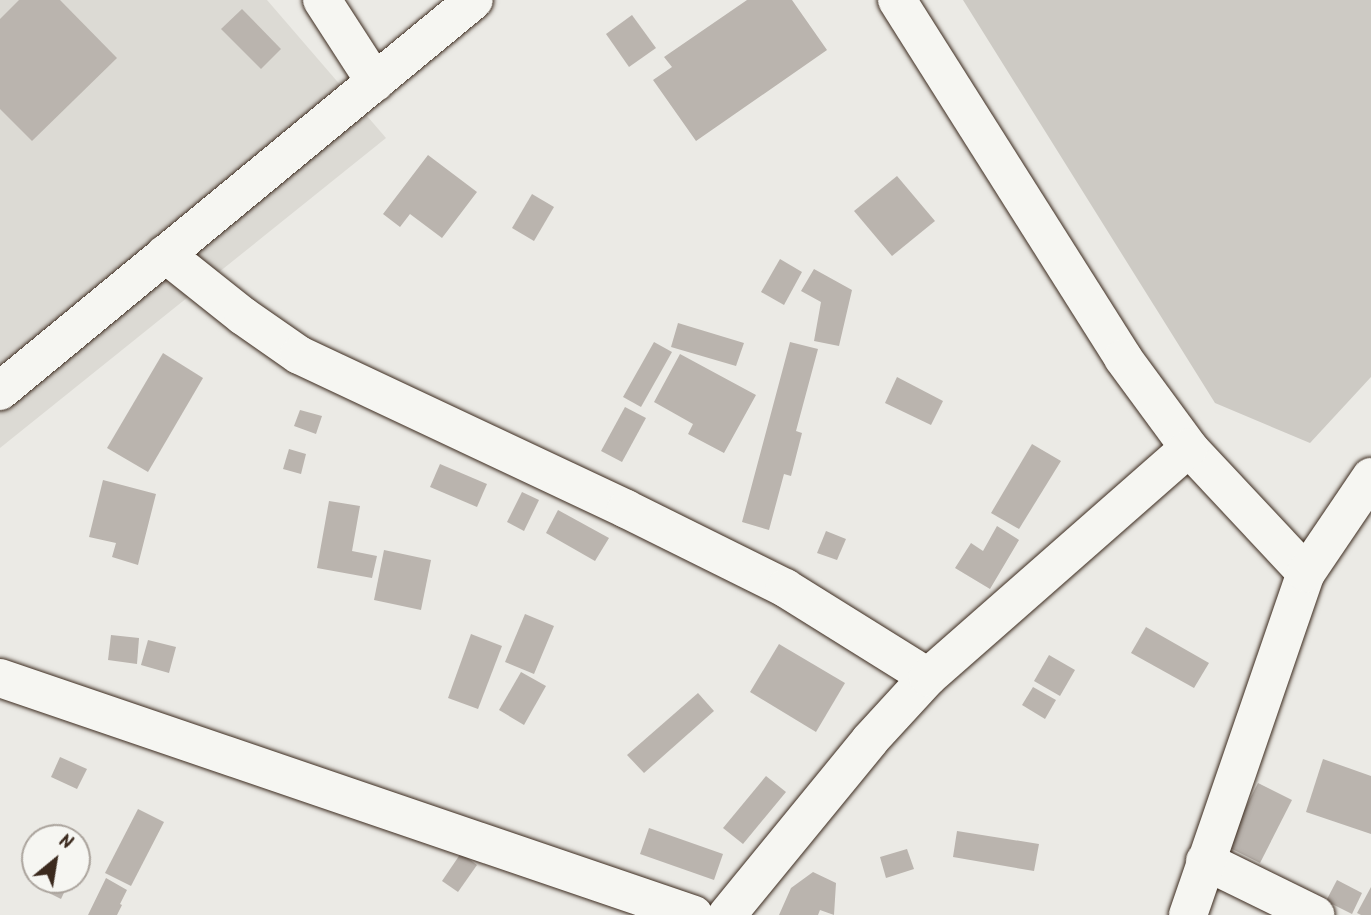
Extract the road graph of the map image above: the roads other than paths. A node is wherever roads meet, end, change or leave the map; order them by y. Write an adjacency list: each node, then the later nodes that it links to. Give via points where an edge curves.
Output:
1 (322, 0): 4 (street)
2 (474, 0): 4 (street)
3 (897, 0): 7 (street, via 1123,358)
4 (376, 82): 5 (street)
5 (165, 254): 6 (street); 10 (street, via 299,355 785,588)
6 (0, 391)
7 (1189, 448): 9 (street); 10 (street)
8 (1371, 477): 9 (street)
9 (1306, 573): 12 (street)
10 (928, 677): 14 (street, via 870,740)
11 (0, 678): 13 (street)
12 (1205, 861): 15 (street); 16 (street)
13 (694, 915)
14 (727, 915)
15 (1188, 915)
16 (1315, 915)

